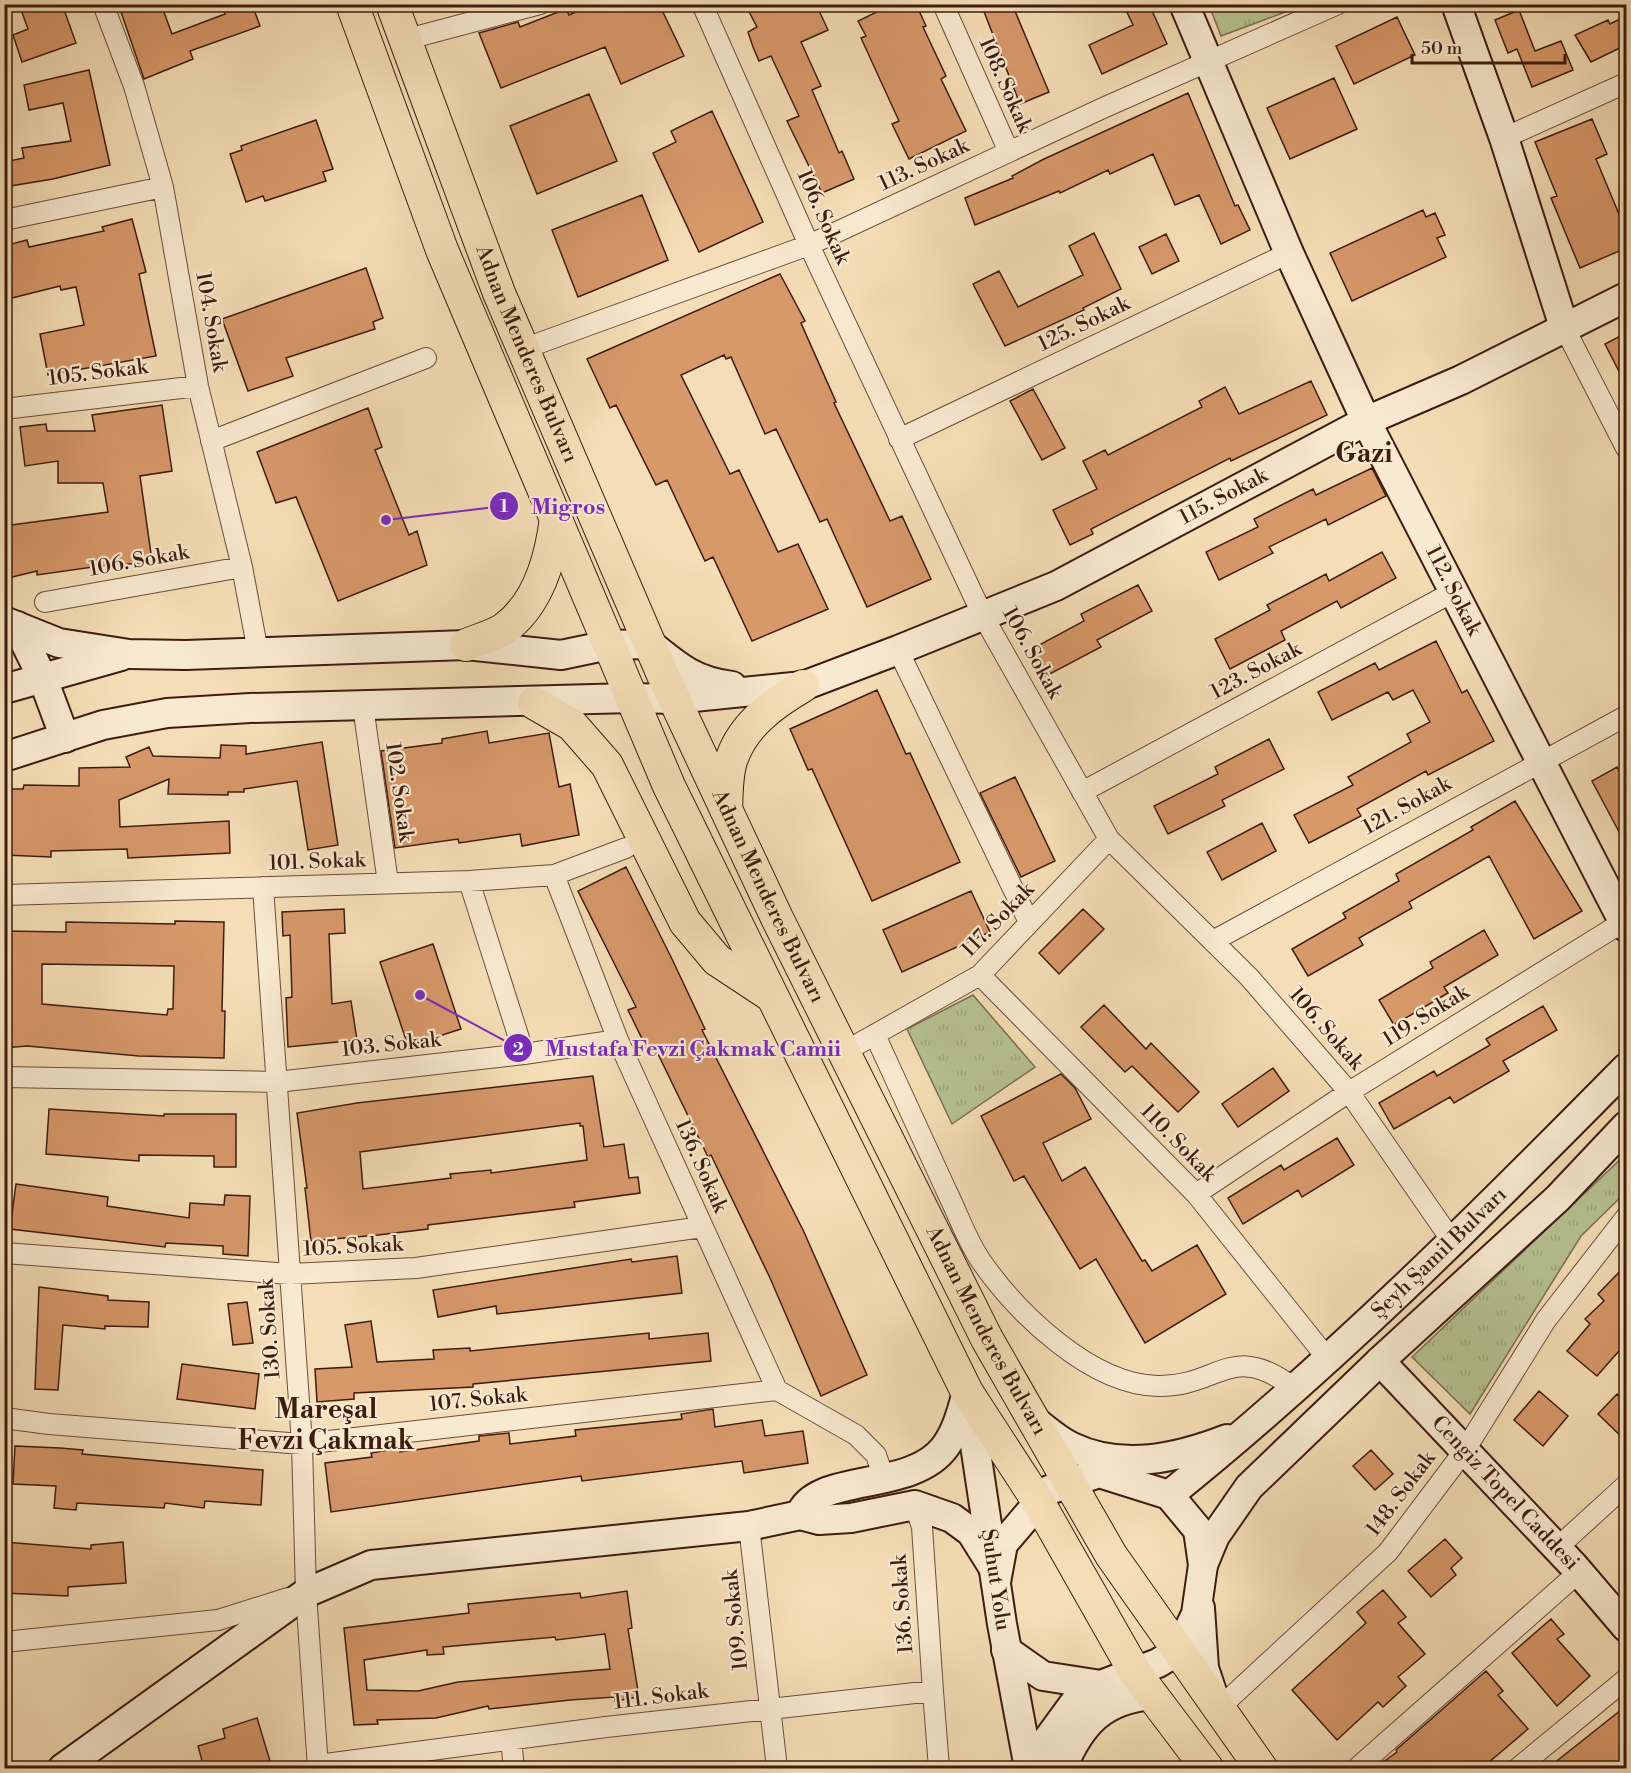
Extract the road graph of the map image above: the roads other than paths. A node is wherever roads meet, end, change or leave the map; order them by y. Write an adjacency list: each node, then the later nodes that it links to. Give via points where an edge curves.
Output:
1 (103, 4): 15 (street, 104. Sokak, via 134,86)
2 (352, 4): 29 (main road, Adnan Menderes Bulvarı, via 442,250)
3 (392, 4): 10 (main road, Adnan Menderes Bulvarı)
4 (540, 4): 10 (street)
5 (702, 4): 17 (street, 106. Sokak)
6 (943, 4): 14 (street, 108. Sokak)
7 (1184, 4): 11 (main road)
8 (1338, 4): 11 (street, 113. Sokak)
9 (1456, 4): 13 (main road)
10 (404, 40): 21 (main road, Adnan Menderes Bulvarı)
11 (1209, 61): 14 (street, 113. Sokak); 18 (main road, 112. Sokak)
12 (1626, 83): 13 (street)
13 (1504, 138): 20 (main road)
14 (1009, 152): 17 (street, 113. Sokak)
15 (164, 187): 16 (street); 23 (street, 104. Sokak)
16 (4, 220)
17 (808, 245): 21 (street, 113. Sokak); 26 (street, 106. Sokak)
18 (1289, 253): 25 (main road, 112. Sokak); 26 (street, 125. Sokak)
19 (1626, 297): 20 (main road, 115. Sokak)
20 (1563, 327): 25 (main road, 115. Sokak, via 1461,380); 28 (street)
21 (523, 349): 35 (main road, Adnan Menderes Bulvarı)
22 (426, 358): 27 (street)
23 (198, 386): 24 (street, 105. Sokak); 27 (street, 104. Sokak)
24 (4, 409)
25 (1366, 421): 31 (main road, 112. Sokak); 33 (main road, 115. Sokak, via 1056,586)
26 (900, 439): 33 (street, 106. Sokak)
27 (211, 441): 30 (street, 104. Sokak)
28 (1626, 448)
29 (556, 519): 36 (main road, via 546,568 519,616 502,630); 37 (main road, Adnan Menderes Bulvarı)
30 (242, 567): 32 (street, 106. Sokak); 39 (street, 104. Sokak)
31 (1453, 592): 51 (main road, 112. Sokak); 52 (street, 123. Sokak)
32 (45, 602)
33 (983, 616): 38 (main road, 115. Sokak); 52 (street, 106. Sokak)
34 (11, 624): 40 (main road, via 59,643); 41 (main road)
35 (650, 644): 37 (main road); 42 (main road, 115. Sokak, via 684,672 709,683 738,687); 45 (main road, Adnan Menderes Bulvarı)
36 (466, 645): 37 (main road, via 561,655); 39 (main road)
37 (609, 645): 44 (main road, Adnan Menderes Bulvarı)
38 (898, 650): 42 (main road, 115. Sokak); 61 (street)
39 (258, 652): 40 (main road)
40 (129, 654): 41 (main road)
41 (43, 679): 43 (main road); 49 (main road)
42 (809, 684): 45 (main road); 53 (main road, via 771,705 743,738 732,758)
43 (4, 689)
44 (632, 698): 45 (main road); 46 (main road); 65 (main road, Adnan Menderes Bulvarı, via 669,786)
45 (674, 699): 53 (main road, Adnan Menderes Bulvarı)
46 (534, 703): 47 (main road); 65 (main road, via 572,725 607,765 685,922 717,960)
47 (363, 706): 49 (main road, via 167,713 103,725); 58 (street, 102. Sokak)
48 (1626, 716): 51 (street, 121. Sokak)
49 (65, 738): 50 (main road)
50 (4, 757)
51 (1540, 761): 62 (main road, 112. Sokak); 63 (street, 121. Sokak)
52 (1083, 792): 54 (street, 106. Sokak)
53 (726, 810): 68 (main road, Adnan Menderes Bulvarı)
54 (1109, 839): 61 (street, 117. Sokak); 63 (street, 106. Sokak)
55 (626, 848): 56 (street, 101. Sokak)
56 (554, 875): 57 (street, 101. Sokak); 67 (street, 136. Sokak)
57 (469, 880): 58 (street, 101. Sokak); 69 (street)
58 (388, 883): 59 (street, 101. Sokak)
59 (263, 887): 60 (street, 101. Sokak); 72 (street, 130. Sokak)
60 (4, 895)
61 (1029, 922): 64 (street, 117. Sokak)
62 (1625, 925): 73 (street, 119. Sokak)
63 (1213, 941): 73 (street, 106. Sokak, via 1249,976)
64 (980, 975): 66 (street, 117. Sokak); 75 (street, 110. Sokak)
65 (770, 995): 85 (main road, Adnan Menderes Bulvarı, via 841,1131)
66 (874, 1035): 68 (street, 117. Sokak); 83 (street, via 980,1259 1008,1297 1043,1329 1086,1363 1113,1376 1156,1386 1180,1384 1233,1367 1253,1365 1275,1373)
67 (618, 1040): 69 (street, 103. Sokak); 77 (street, 136. Sokak)
68 (844, 1052): 87 (main road, Adnan Menderes Bulvarı, via 987,1339)
69 (524, 1054): 72 (street, 103. Sokak)
70 (1626, 1068): 78 (main road, Şeyh Şamil Bulvarı)
71 (4, 1077): 72 (street, 103. Sokak)
72 (277, 1082): 80 (street, 130. Sokak)
73 (1349, 1092): 75 (street, 119. Sokak); 78 (street, 106. Sokak)
74 (1626, 1126): 82 (main road, Şeyh Şamil Bulvarı, via 1558,1198)
75 (1196, 1194): 81 (street, 110. Sokak)
76 (1626, 1217): 90 (street, 148. Sokak, via 1546,1320)
77 (702, 1227): 80 (street, 105. Sokak, via 416,1269); 84 (street, 136. Sokak)
78 (1452, 1241): 81 (main road, Şeyh Şamil Bulvarı)
79 (4, 1253): 80 (street, 105. Sokak)
80 (290, 1274): 89 (street, 130. Sokak)
81 (1327, 1358): 83 (main road, Şeyh Şamil Bulvarı)
82 (1380, 1361): 90 (main road, Cengiz Topel Caddesi); 94 (main road, Şeyh Şamil Bulvarı)
83 (1294, 1388): 88 (main road, Şeyh Şamil Bulvarı)
84 (777, 1390): 89 (street, 107. Sokak); 91 (street, via 856,1435 876,1455)
85 (967, 1392): 91 (main road, via 959,1421 944,1448 923,1467); 96 (main road, Adnan Menderes Bulvarı); 104 (main road, Şuhut Yolu)
86 (4, 1418): 89 (street, 107. Sokak)
87 (1034, 1420): 88 (main road, via 1073,1448 1135,1462 1200,1449); 92 (main road, Adnan Menderes Bulvarı)
88 (1245, 1432): 95 (main road, Şeyh Şamil Bulvarı)
89 (302, 1444): 105 (street, 130. Sokak)
90 (1465, 1450): 101 (main road, Cengiz Topel Caddesi); 116 (street, 148. Sokak, via 1388,1552)
91 (884, 1478): 97 (main road, via 825,1490 804,1504)
92 (1070, 1482): 95 (main road, via 1099,1473); 96 (main road, via 1049,1490); 110 (main road, Adnan Menderes Bulvarı, via 1111,1555)
93 (1626, 1485): 101 (street)
94 (1250, 1487): 100 (main road); 102 (main road, via 1215,1536)
95 (1169, 1495): 100 (main road)
96 (1039, 1503): 104 (main road, via 1003,1544); 113 (main road, Adnan Menderes Bulvarı)
97 (800, 1515): 99 (main road); 104 (main road, via 835,1520 915,1505 929,1508 971,1532)
98 (918, 1515): 114 (street, 136. Sokak)
99 (750, 1526): 105 (main road, via 371,1565); 115 (street, 109. Sokak)
100 (1198, 1530): 102 (main road)
101 (1557, 1548): 103 (main road, Cengiz Topel Caddesi)
102 (1203, 1565): 106 (main road)
103 (1579, 1572): 107 (main road, Cengiz Topel Caddesi); 128 (street)
104 (995, 1576): 109 (main road, Şuhut Yolu)
105 (306, 1593): 108 (street, via 219,1620); 118 (street, 130. Sokak); 119 (main road)
106 (1200, 1594): 110 (main road, via 1196,1614); 116 (main road, via 1204,1668)
107 (1626, 1627)
108 (4, 1642)
109 (1006, 1650): 112 (main road, via 1043,1676); 123 (main road, Şuhut Yolu)
110 (1178, 1651): 113 (main road); 116 (main road, Adnan Menderes Bulvarı)
111 (1626, 1679): 129 (street)
112 (1101, 1684): 113 (main road); 124 (main road, via 1075,1702 1045,1743)
113 (1145, 1684): 125 (main road, via 1109,1705 1086,1726); 126 (main road, Adnan Menderes Bulvarı)
114 (933, 1691): 115 (street, 111. Sokak); 122 (street)
115 (770, 1708): 117 (street, 111. Sokak); 121 (street, 109. Sokak)
116 (1218, 1709): 127 (main road, Adnan Menderes Bulvarı)
117 (511, 1740): 118 (street, 111. Sokak); 120 (street)
118 (318, 1767)
119 (63, 1768)
120 (514, 1768)
121 (777, 1768)
122 (939, 1768)
123 (1029, 1768)
124 (1046, 1768)
125 (1062, 1768)
126 (1207, 1768)
127 (1261, 1768)
128 (1357, 1768)
129 (1518, 1768)

